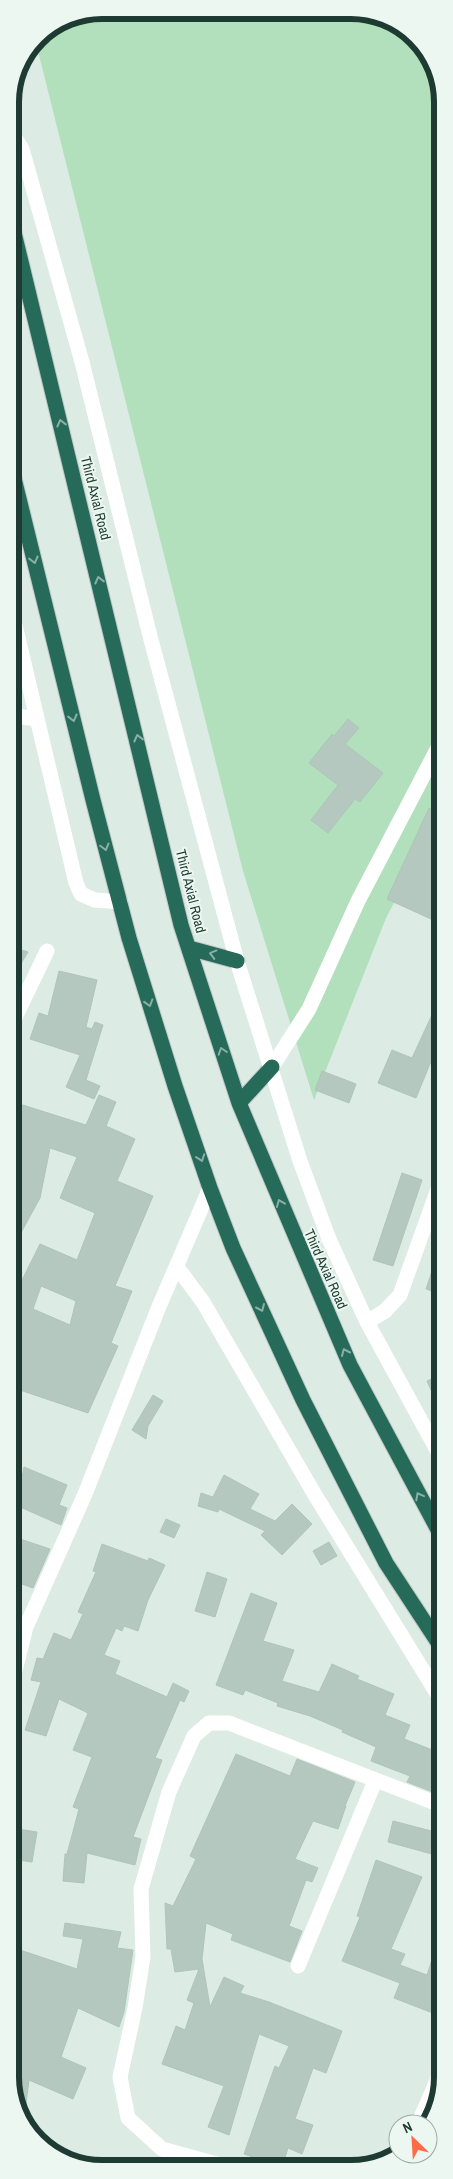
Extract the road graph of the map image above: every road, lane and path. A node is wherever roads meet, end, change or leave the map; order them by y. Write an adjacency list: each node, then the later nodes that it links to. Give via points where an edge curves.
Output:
1 (19, 144): 11 (street, via 82,362 150,636)
2 (19, 253): 9 (highway, Third Axial Road, one-way to 2)
3 (19, 499): 8 (highway, one-way to 8)
4 (19, 642): 6 (street)
5 (19, 716): 6 (street)
6 (37, 719): 8 (street, via 76,883 81,894 95,900)
7 (434, 755): 13 (street, via 370,875 309,1009)
8 (120, 902): 15 (highway, one-way to 15, via 175,1086)
9 (189, 948): 11 (highway, one-way to 9); 14 (highway, Third Axial Road, one-way to 9)
10 (47, 952): 12 (street)
11 (237, 961): 13 (street)
12 (19, 1010)
13 (272, 1067): 14 (highway); 18 (street, via 300,1161 329,1239)
14 (239, 1103): 20 (highway, Third Axial Road, one-way to 14, via 350,1364)
15 (210, 1188): 17 (street); 21 (highway, one-way to 21, via 233,1248 303,1400 386,1563)
16 (434, 1199): 18 (street, via 400,1295 385,1311)
17 (177, 1267): 22 (street, via 85,1494 26,1627); 23 (street, via 203,1302 315,1495)
18 (367, 1322): 19 (street)
19 (434, 1445)
20 (434, 1522)
21 (434, 1636)
22 (19, 1655)
23 (434, 1688)
24 (375, 1781): 25 (street); 26 (street); 29 (street, via 229,1723 209,1723 194,1736 170,1792 141,1888 143,1957 120,2077 128,2118 162,2149)
25 (434, 1803)
26 (298, 1966)
27 (433, 2091): 28 (street)
28 (422, 2114)
29 (202, 2160)

